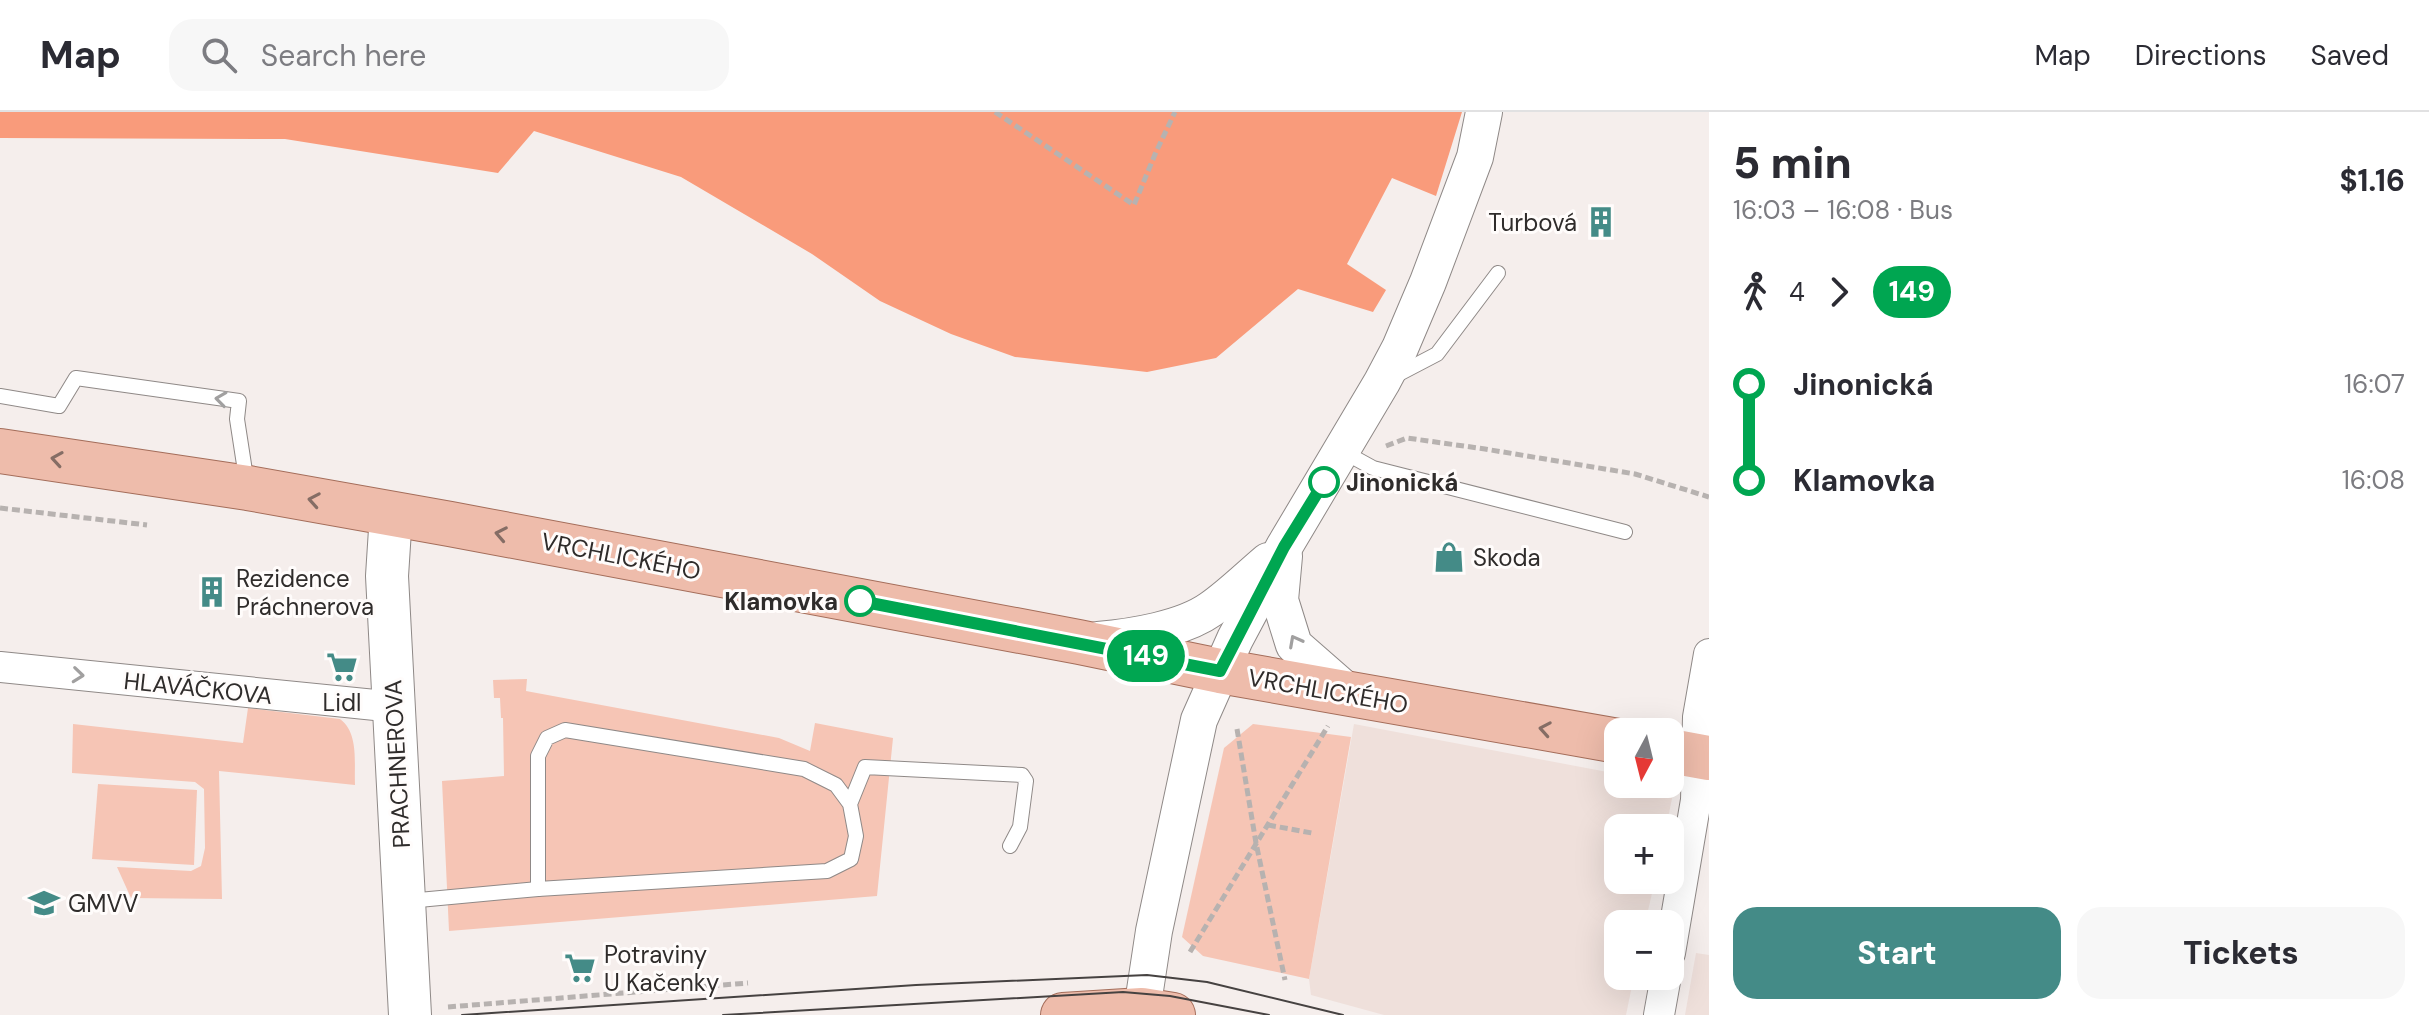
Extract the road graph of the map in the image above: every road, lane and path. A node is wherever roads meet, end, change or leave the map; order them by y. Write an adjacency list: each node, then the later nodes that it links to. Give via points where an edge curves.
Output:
1 (995, 112): 2 (path, via 1134,205)
2 (1175, 112)
3 (1484, 112): 5 (street, via 1475,157 1441,247)
4 (1498, 273): 5 (lane, via 1437,354)
5 (1382, 382): 9 (street)
6 (0, 396): 10 (lane, one-way to 6, via 239,401 76,378 59,406)
7 (1386, 446): 11 (path, via 1407,438 1485,449 1635,474)
8 (0, 451): 10 (main road, VRCHLICKÉHO, one-way to 8)
9 (1342, 451): 15 (lane, via 1373,468); 16 (street)
10 (248, 488): 13 (main road, VRCHLICKÉHO, one-way to 10)
11 (1709, 497)
12 (0, 508): 14 (path)
13 (391, 514): 17 (main road, VRCHLICKÉHO, one-way to 13); 21 (main road, PRACHNEROVA, via 387,576)
14 (147, 525)
15 (1625, 532)
16 (1284, 547): 17 (street, via 1195,618 1133,637); 20 (street); 22 (street, one-way to 16, via 1294,645 1280,600)
17 (1079, 642): 20 (main road, VRCHLICKÉHO)
18 (1709, 654): 25 (street)
19 (0, 667): 21 (street, HLAVÁČKOVA, one-way to 21)
20 (1220, 671): 22 (main road, VRCHLICKÉHO); 39 (street, via 1195,733 1150,949)
21 (395, 707): 32 (main road, PRACHNEROVA)
22 (1339, 710): 24 (main road, VRCHLICKÉHO, one-way to 22); 27 (path)
23 (1237, 729): 29 (path)
24 (1604, 739)
25 (1692, 755): 33 (street, via 1696,800)
26 (850, 804): 30 (lane, via 865,767 1022,775 1026,781 1020,827); 31 (lane, via 856,836 851,859 827,871); 31 (lane, via 836,785 804,769 565,730 547,738 538,756)
27 (1268, 825): 28 (path); 29 (path)
28 (1312, 833)
29 (1256, 843): 34 (path); 35 (path)
30 (1010, 846)
31 (538, 889): 32 (lane)
32 (404, 901): 38 (main road, PRACHNEROVA)
33 (1677, 910)
34 (1190, 952)
35 (1285, 980)
36 (748, 983): 38 (path)
37 (1663, 990): 41 (street)
38 (429, 1011)
39 (1158, 1013): 40 (main road)
40 (1063, 1015)
41 (1659, 1015)

